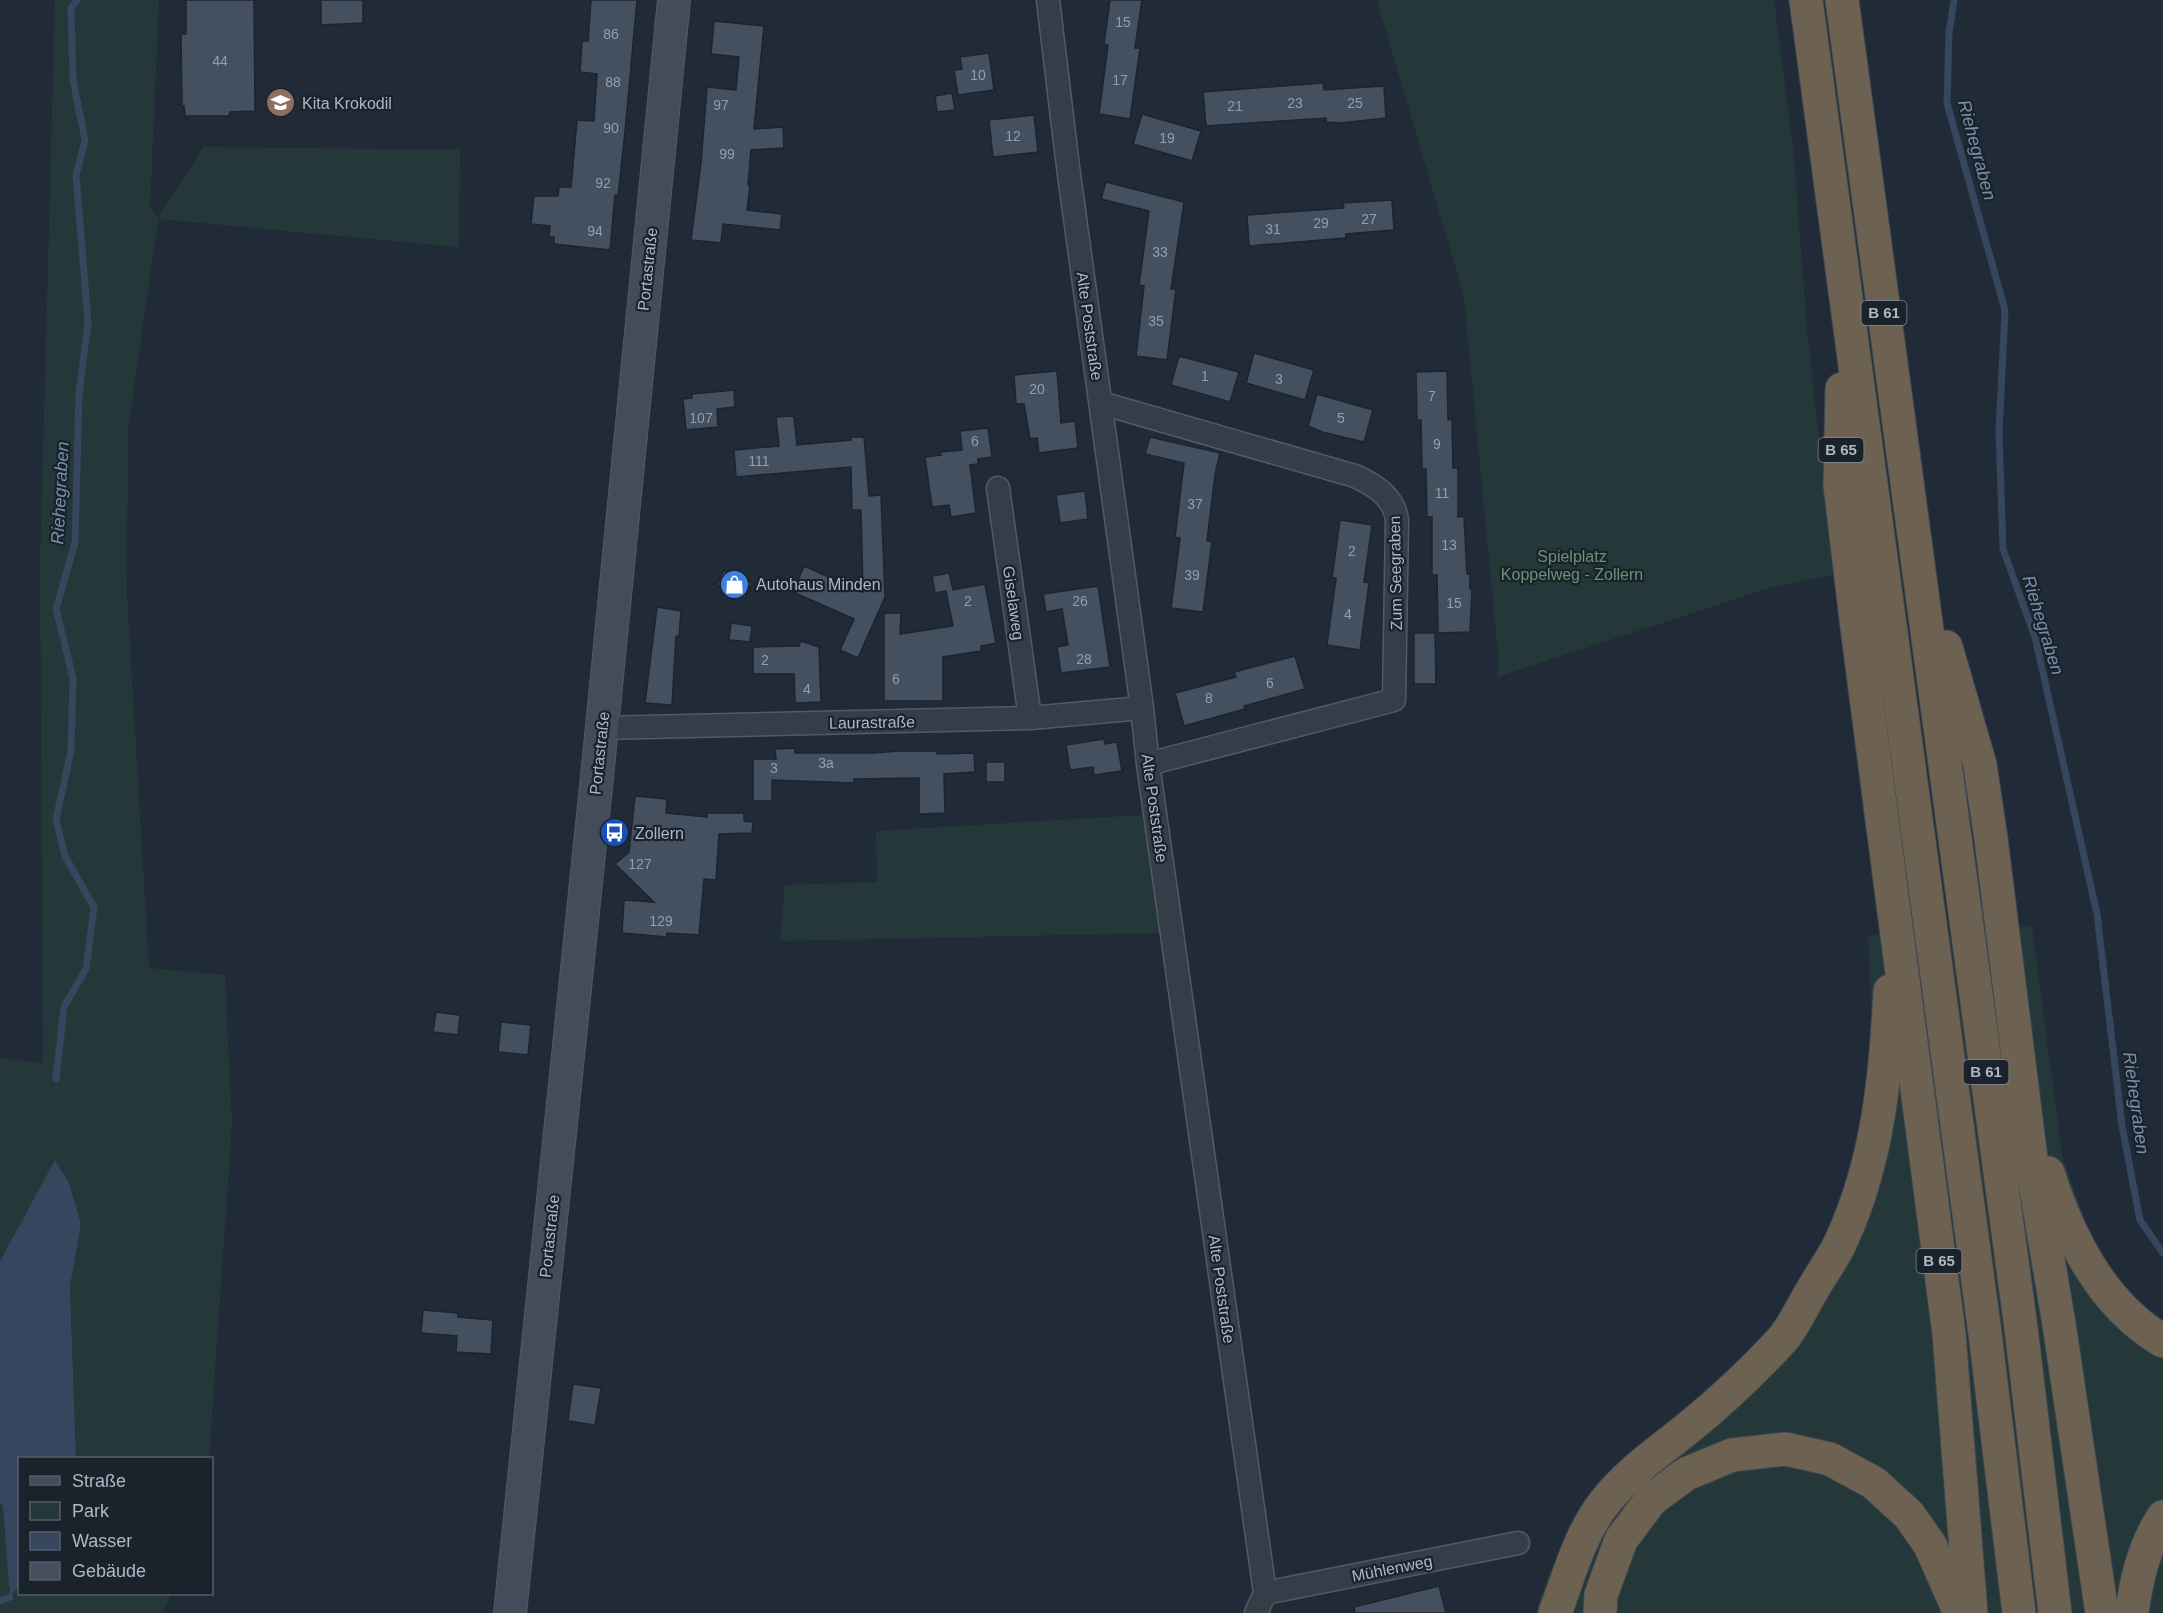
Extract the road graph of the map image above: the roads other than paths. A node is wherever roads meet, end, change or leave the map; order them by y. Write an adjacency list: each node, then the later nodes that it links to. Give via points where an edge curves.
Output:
1 (674, 0): 11 (main road, Portastraße)
2 (1048, 0): 6 (street, Alte Poststraße)
3 (1806, 0): 5 (highway, B 61)
4 (1842, 0): 8 (highway, B 61)
5 (1843, 273): 13 (highway, B 65, via 1840,485); 24 (highway, B 61, via 1984,1322)
6 (1101, 403): 9 (street, Alte Poststraße); 12 (street, Zum Seegraben, via 1355,476 1383,493 1397,520 1394,700)
7 (998, 488): 10 (street, Giselaweg)
8 (1914, 532): 14 (highway, via 1980,765); 25 (highway, B 61, via 2021,1328)
9 (1142, 708): 10 (street, Laurastraße); 12 (street, Alte Poststraße)
10 (1030, 718): 11 (street, Laurastraße)
11 (602, 728): 19 (main road, Portastraße)
12 (1148, 764): 18 (street, Alte Poststraße)
13 (1894, 911): 20 (highway, via 1880,1107 1866,1175 1842,1240 1784,1337 1738,1385 1650,1457 1604,1503 1586,1534); 23 (highway, B 65, via 1949,1334)
14 (2023, 1094): 15 (highway, via 2074,1241 2102,1287 2144,1330); 26 (highway)
15 (2163, 1341)
16 (2163, 1517): 27 (highway, via 2151,1535 2136,1582)
17 (1518, 1543): 18 (street, Mühlenweg)
18 (1260, 1603)
19 (510, 1613)
20 (1555, 1613)
21 (1600, 1613): 22 (highway, via 1601,1595 1621,1540 1651,1500 1686,1474 1732,1455 1786,1449 1830,1459 1874,1483 1909,1515 1930,1545)
22 (1960, 1613)
23 (1971, 1613)
24 (2019, 1613)
25 (2055, 1613)
26 (2102, 1613)
27 (2132, 1613)

